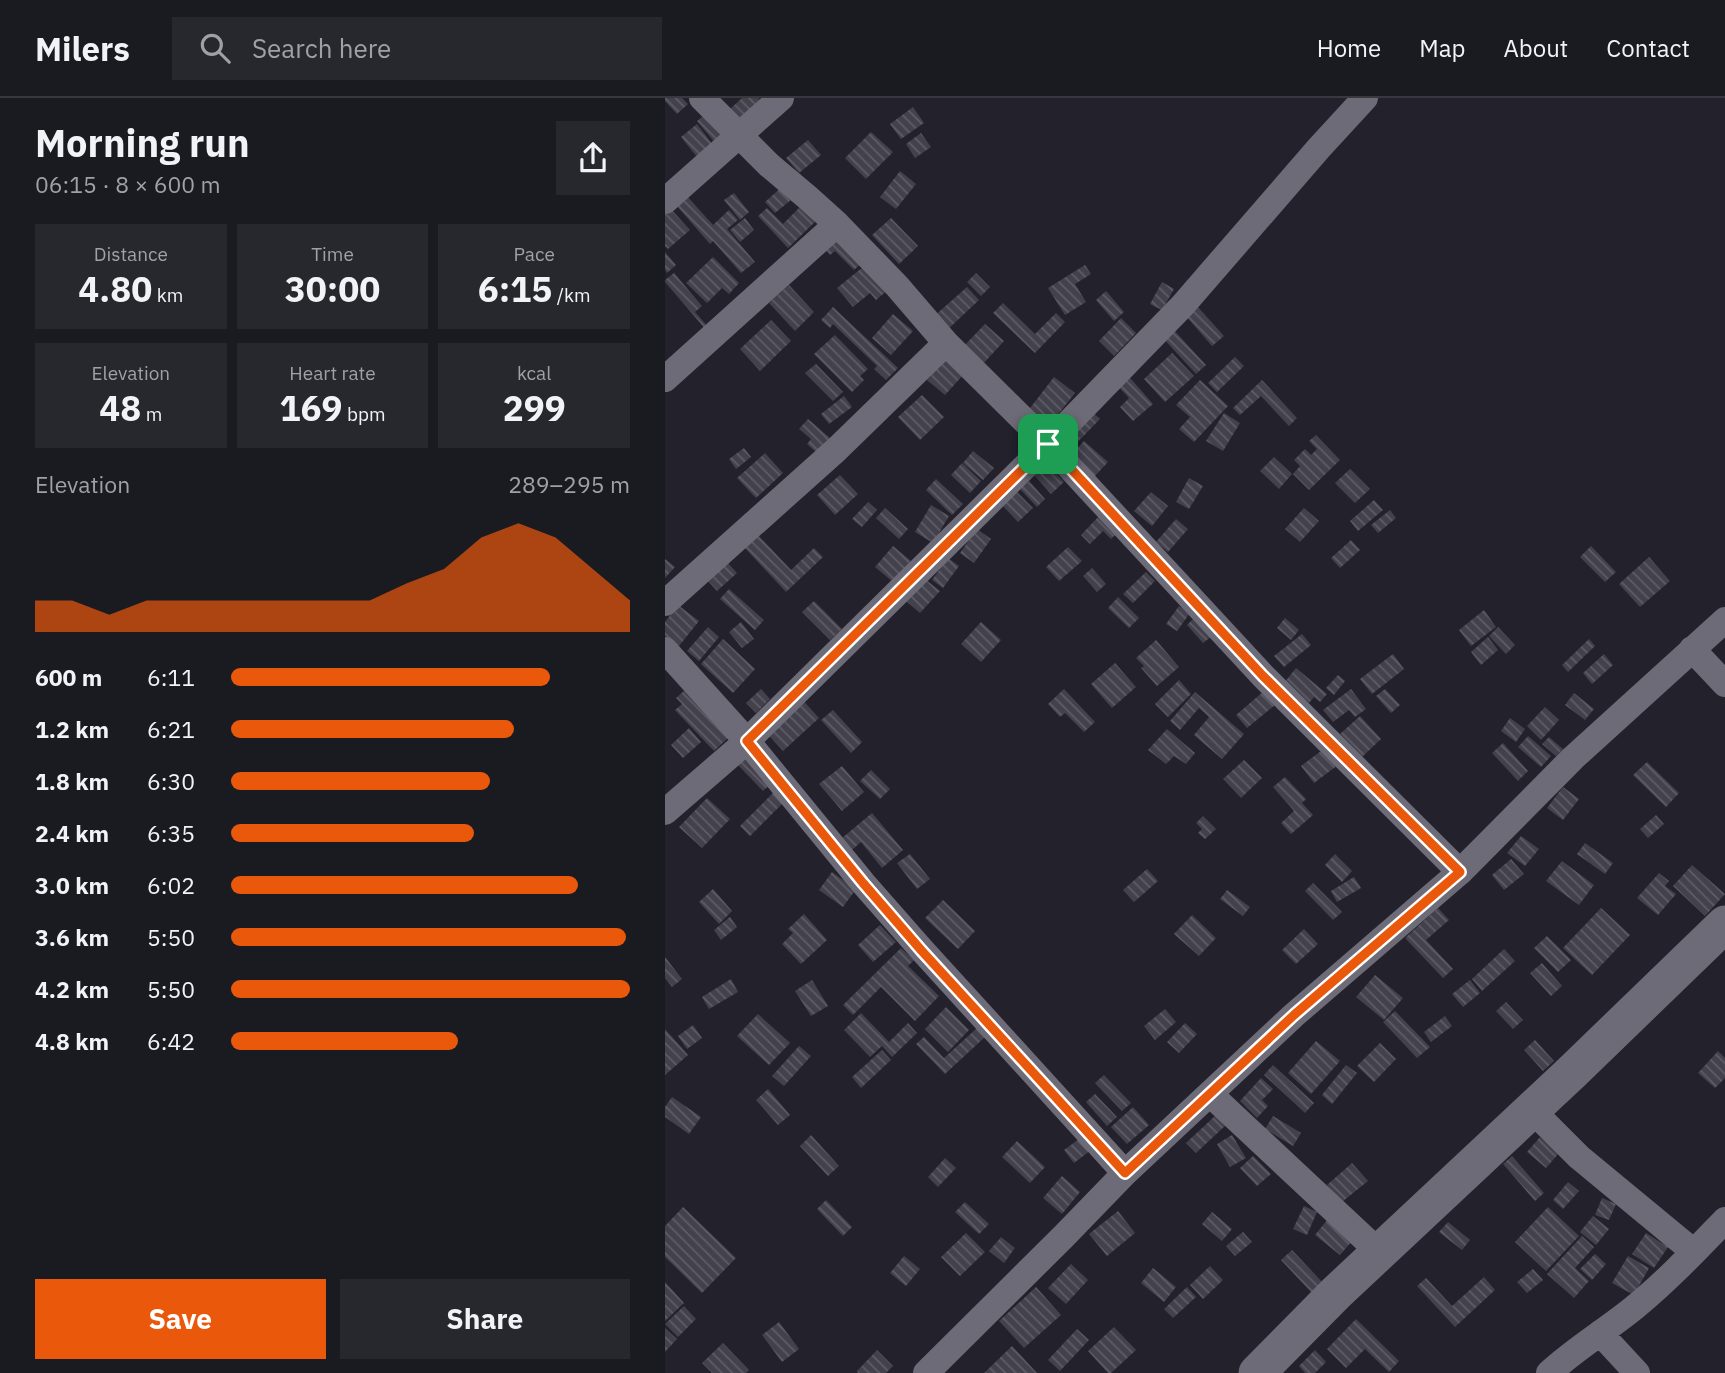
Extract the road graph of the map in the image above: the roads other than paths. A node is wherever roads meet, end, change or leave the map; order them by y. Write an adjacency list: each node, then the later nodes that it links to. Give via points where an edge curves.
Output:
1 (702, 98): 4 (street)
2 (781, 98): 4 (street)
3 (1365, 98): 9 (street, via 1183,305)
4 (740, 136): 5 (street); 6 (street)
5 (665, 201)
6 (837, 224): 7 (street); 8 (street)
7 (946, 343): 9 (street); 10 (street, via 836,450)
8 (665, 379)
9 (1048, 444): 15 (street); 17 (street, via 1263,676)
10 (665, 603)
11 (1725, 620): 12 (street)
12 (1692, 649): 14 (street); 17 (street, via 1573,758)
13 (665, 650): 15 (street)
14 (1725, 684)
15 (747, 741): 16 (street); 21 (street, via 921,950)
16 (665, 812)
17 (1460, 872): 19 (street)
18 (1725, 923): 20 (street)
19 (1210, 1094): 21 (street); 24 (street)
20 (1532, 1110): 23 (street, via 1579,1157); 24 (street)
21 (1125, 1173): 26 (street)
22 (1725, 1220): 23 (street)
23 (1694, 1252): 25 (street, via 1644,1300)
24 (1380, 1253): 27 (street)
25 (1599, 1333): 28 (street); 29 (street)
26 (926, 1373)
27 (1257, 1373)
28 (1549, 1373)
29 (1637, 1373)

